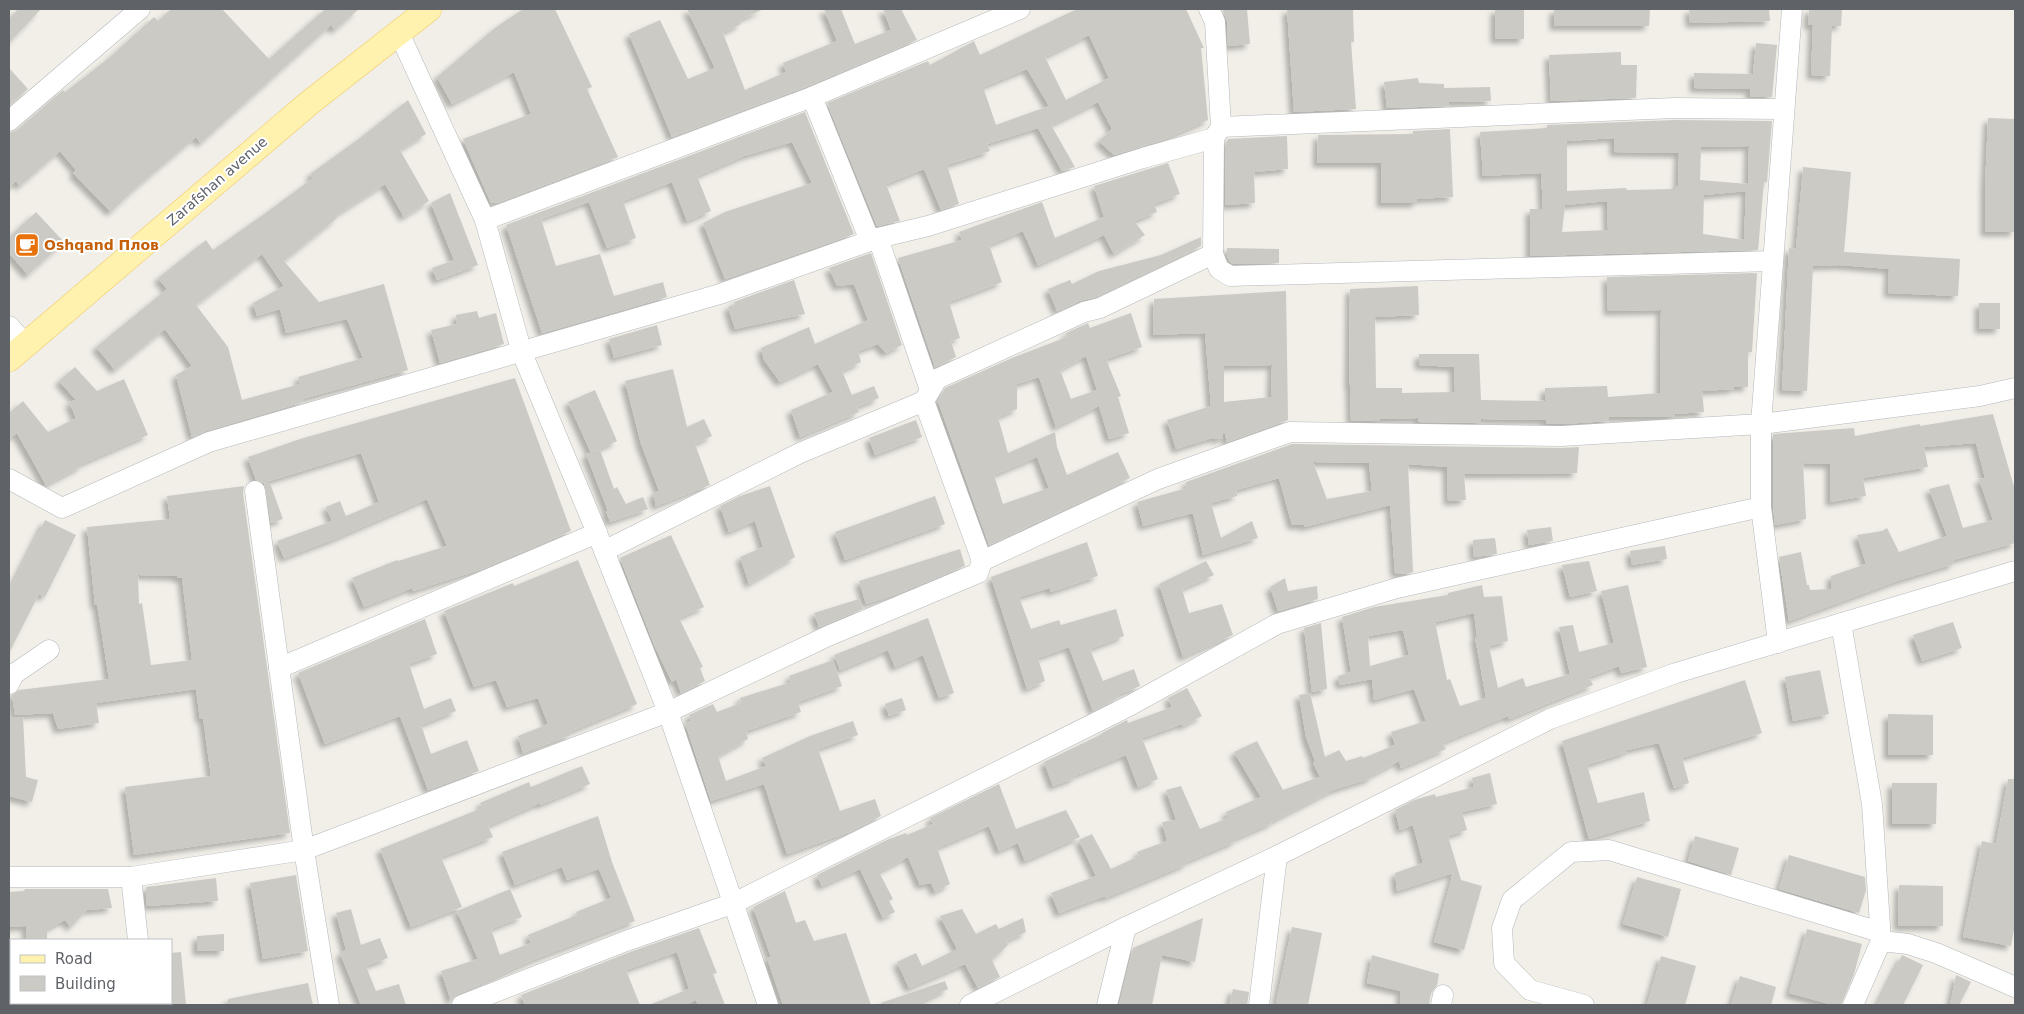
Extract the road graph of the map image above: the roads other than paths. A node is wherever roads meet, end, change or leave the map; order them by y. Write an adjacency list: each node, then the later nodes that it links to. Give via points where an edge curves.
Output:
1 (140, 9): 9 (street)
2 (429, 9): 6 (main road, Zarafshan avenue)
3 (1020, 9): 7 (street)
4 (1209, 9): 10 (street, via 1215,22)
5 (1792, 9): 8 (street)
6 (398, 33): 11 (street); 16 (main road, Zarafshan avenue, via 308,104)
7 (812, 97): 11 (street); 12 (street)
8 (1783, 109): 10 (street, via 1675,108); 14 (street)
9 (9, 121)
10 (1217, 133): 12 (street, via 928,226); 13 (street)
11 (485, 220): 17 (street)
12 (874, 240): 17 (street, via 720,294); 19 (street)
13 (1213, 254): 14 (street, via 1219,269 1230,276); 19 (street, via 1100,308 1084,312 937,379)
14 (1773, 261): 20 (street)
15 (9, 326): 16 (street)
16 (17, 352)
17 (522, 352): 21 (street, via 210,442 62,508); 24 (street)
18 (2015, 388): 20 (street, via 1980,396)
19 (927, 395): 24 (street); 25 (street)
20 (1761, 424): 23 (street); 25 (street, via 1562,436 1290,432 1158,478)
21 (9, 479)
22 (255, 491): 30 (street)
23 (1761, 507): 28 (street); 37 (street, via 1397,588 1278,624 1128,706)
24 (600, 542): 30 (street); 32 (street)
25 (982, 561): 32 (street, via 978,573 828,636)
26 (2015, 571): 27 (street)
27 (1841, 623): 28 (street); 39 (street, via 1872,804)
28 (1778, 643): 34 (street, via 1676,673 1550,719)
29 (49, 650): 31 (street, via 14,674)
30 (279, 668): 33 (street)
31 (9, 684)
32 (668, 712): 33 (street); 37 (street)
33 (304, 850): 36 (street); 42 (street)
34 (1277, 856): 38 (street); 47 (street)
35 (9, 877): 36 (street)
36 (131, 877): 40 (street)
37 (734, 903): 43 (street); 44 (street)
38 (1126, 927): 45 (street); 46 (street)
39 (1880, 937): 41 (street); 48 (street, via 1609,850 1571,852 1512,900 1502,928 1504,963 1530,990); 49 (street)
40 (138, 939)
41 (2014, 980)
42 (329, 1005)
43 (462, 1005)
44 (768, 1005)
45 (970, 1005)
46 (1107, 1005)
47 (1259, 1005)
48 (1584, 1005)
49 (1853, 1005)

